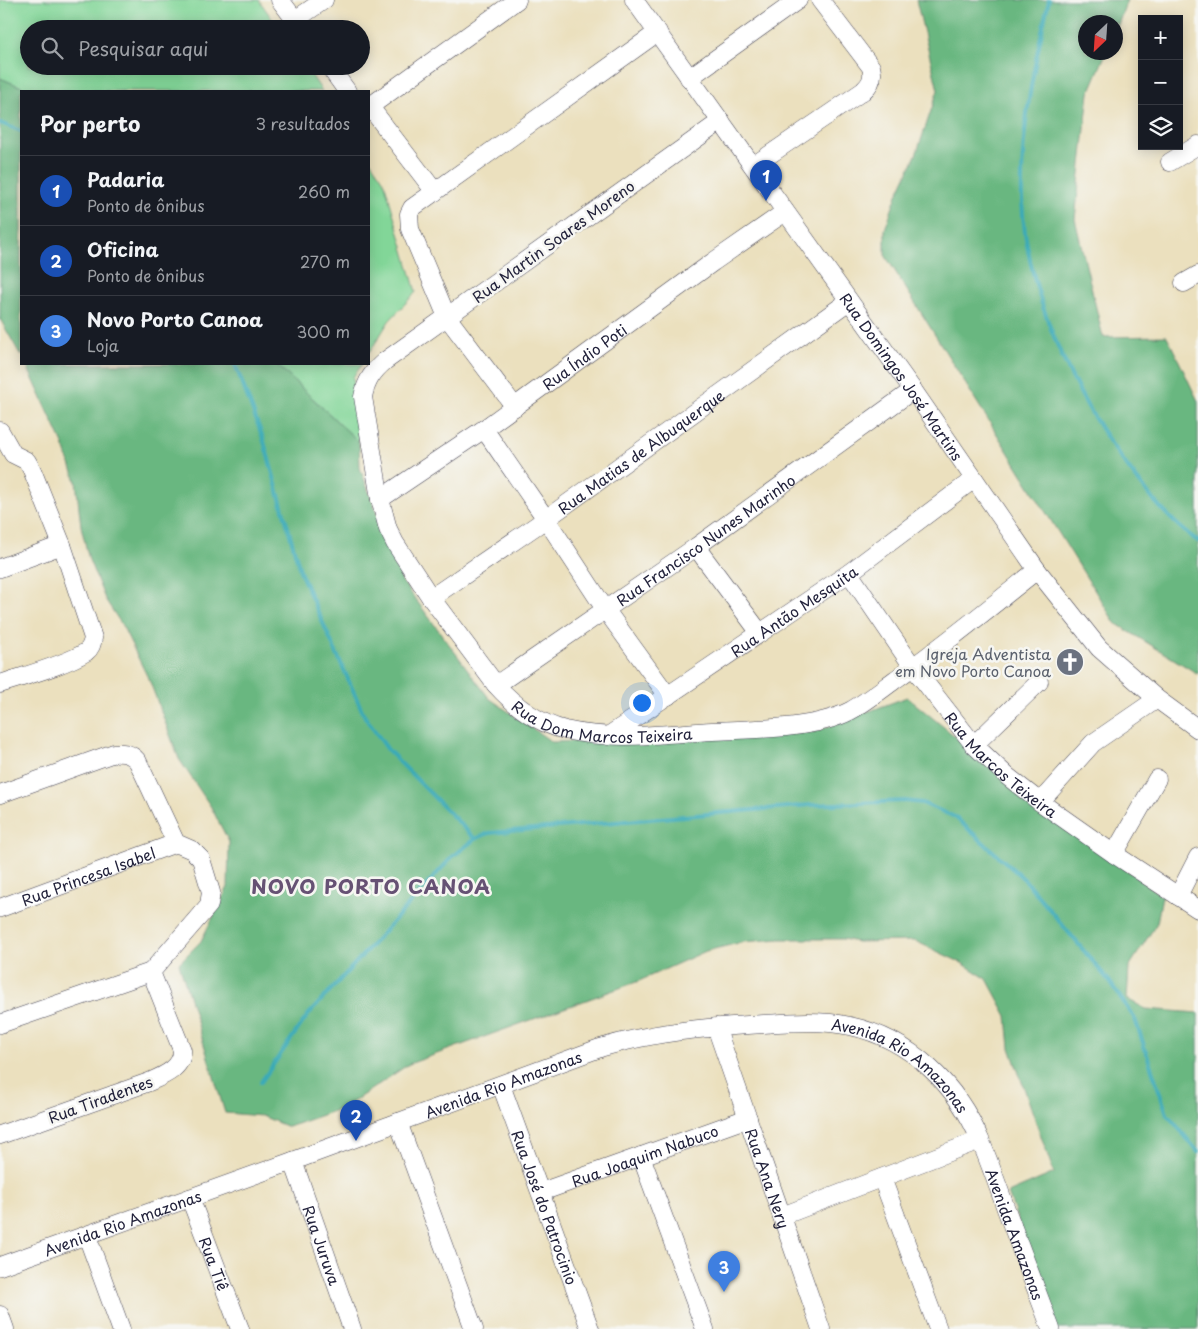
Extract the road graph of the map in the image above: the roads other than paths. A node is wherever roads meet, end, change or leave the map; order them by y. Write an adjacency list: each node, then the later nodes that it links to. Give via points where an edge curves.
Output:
1 (280, 0): 7 (street)
2 (324, 0): 8 (street)
3 (517, 0): 13 (street)
4 (634, 0): 9 (street, Rua Domingos José Martins)
5 (798, 0): 11 (street)
6 (820, 0): 17 (street, via 871,67 872,79 863,91)
7 (296, 20)
8 (303, 20)
9 (658, 32): 11 (street, Rua Domingos José Martins); 18 (street)
10 (335, 75): 12 (street)
11 (690, 78): 14 (street, Rua Domingos José Martins)
12 (346, 90)
13 (370, 107): 18 (street)
14 (721, 121): 17 (street, Rua Domingos José Martins); 21 (street, Rua Martin Soares Moreno)
15 (1198, 145): 16 (street)
16 (1170, 162)
17 (753, 166): 19 (street, Rua Domingos José Martins)
18 (436, 192): 21 (street, via 412,208 410,228)
19 (786, 212): 20 (street, Rua Domingos José Martins); 24 (street, Rua Índio Poti)
20 (849, 301): 23 (street, Rua Domingos José Martins); 30 (street, Rua Matias de Albuquerque)
21 (448, 316): 22 (street, Rua Martin Soares Moreno); 24 (street)
22 (385, 361): 29 (street, Rua Dom Marcos Teixeira, via 369,377 363,397)
23 (912, 390): 28 (street, Rua Domingos José Martins); 32 (street, Rua Francisco Nunes Marinho)
24 (515, 407): 25 (street, Rua Índio Poti)
25 (484, 429): 29 (street, Rua Índio Poti); 30 (street)
26 (0, 431): 27 (street)
27 (6, 456): 31 (street, via 29,464)
28 (974, 479): 34 (street, Rua Domingos José Martins); 35 (street, Rua Antão Mesquita)
29 (380, 499): 36 (street, Rua Dom Marcos Teixeira, via 395,544)
30 (546, 519): 36 (street, Rua Matias de Albuquerque); 37 (street)
31 (62, 545): 33 (street); 41 (street, via 91,628 90,648 67,660)
32 (696, 547): 37 (street, Rua Francisco Nunes Marinho); 38 (street)
33 (0, 568)
34 (1037, 570): 39 (street, Rua Dom Marcos Teixeira); 44 (street, Rua Domingos José Martins, via 1099,648)
35 (849, 573): 38 (street, Rua Antão Mesquita); 39 (street, Rua Marcos Teixeira)
36 (431, 598): 42 (street, Rua Dom Marcos Teixeira)
37 (605, 609): 42 (street, Rua Francisco Nunes Marinho); 43 (street)
38 (760, 633): 43 (street, Rua Antão Mesquita)
39 (913, 667): 46 (street, Rua Dom Marcos Teixeira, via 850,711 808,724); 47 (street, Rua Marcos Teixeira)
40 (1040, 682): 47 (street)
41 (0, 684)
42 (496, 685): 46 (street, Rua Dom Marcos Teixeira, via 522,710 543,722 563,729)
43 (668, 696): 46 (street, Rua Antão Mesquita)
44 (1157, 699): 45 (street, Rua Domingos José Martins); 50 (street, via 1093,743)
45 (1198, 729)
46 (608, 736)
47 (974, 745): 50 (street, Rua Marcos Teixeira)
48 (1157, 780): 52 (street)
49 (0, 794): 51 (street, via 114,753 126,753 136,758)
50 (1040, 802): 52 (street, Rua Marcos Teixeira)
51 (176, 843): 55 (street, Rua Princesa Isabel); 57 (street, via 201,858 211,898)
52 (1114, 854): 54 (street, Rua Marcos Teixeira)
53 (1198, 857): 54 (street)
54 (1178, 896): 56 (street, Rua Marcos Teixeira)
55 (0, 908)
56 (1198, 909)
57 (151, 972): 58 (street); 63 (street, Rua Tiradentes, via 180,1046 180,1061 162,1076)
58 (0, 1024)
59 (716, 1026): 60 (street, Avenida Rio Amazonas, via 627,1040); 61 (street, Rua Ana Nery); 64 (street, Avenida Rio Amazonas, via 826,1023 851,1026 888,1040 913,1053 946,1084)
60 (500, 1085): 62 (street, Avenida Rio Amazonas); 68 (street, Rua José do Patrocinio)
61 (748, 1118): 65 (street, Rua Joaquim Nabuco); 70 (street, Rua Ana Nery)
62 (398, 1122): 66 (street, Avenida Rio Amazonas); 78 (street)
63 (0, 1135)
64 (980, 1140): 67 (street); 83 (street, Avenida Amazonas)
65 (641, 1156): 68 (street, Rua Joaquim Nabuco); 80 (street)
66 (293, 1161): 69 (street, Avenida Rio Amazonas); 77 (street, Rua Juruva)
67 (882, 1178): 70 (street); 82 (street)
68 (541, 1192): 79 (street, Rua José do Patrocinio)
69 (190, 1198): 71 (street, Avenida Rio Amazonas); 76 (street, Rua Tiê)
70 (782, 1216): 81 (street, Rua Ana Nery)
71 (87, 1236): 72 (street, Avenida Rio Amazonas); 75 (street)
72 (0, 1266)
73 (0, 1315): 74 (street)
74 (5, 1329)
75 (121, 1329)
76 (240, 1329)
77 (352, 1329)
78 (474, 1329)
79 (590, 1329)
80 (705, 1329)
81 (821, 1329)
82 (938, 1329)
83 (1051, 1329)

